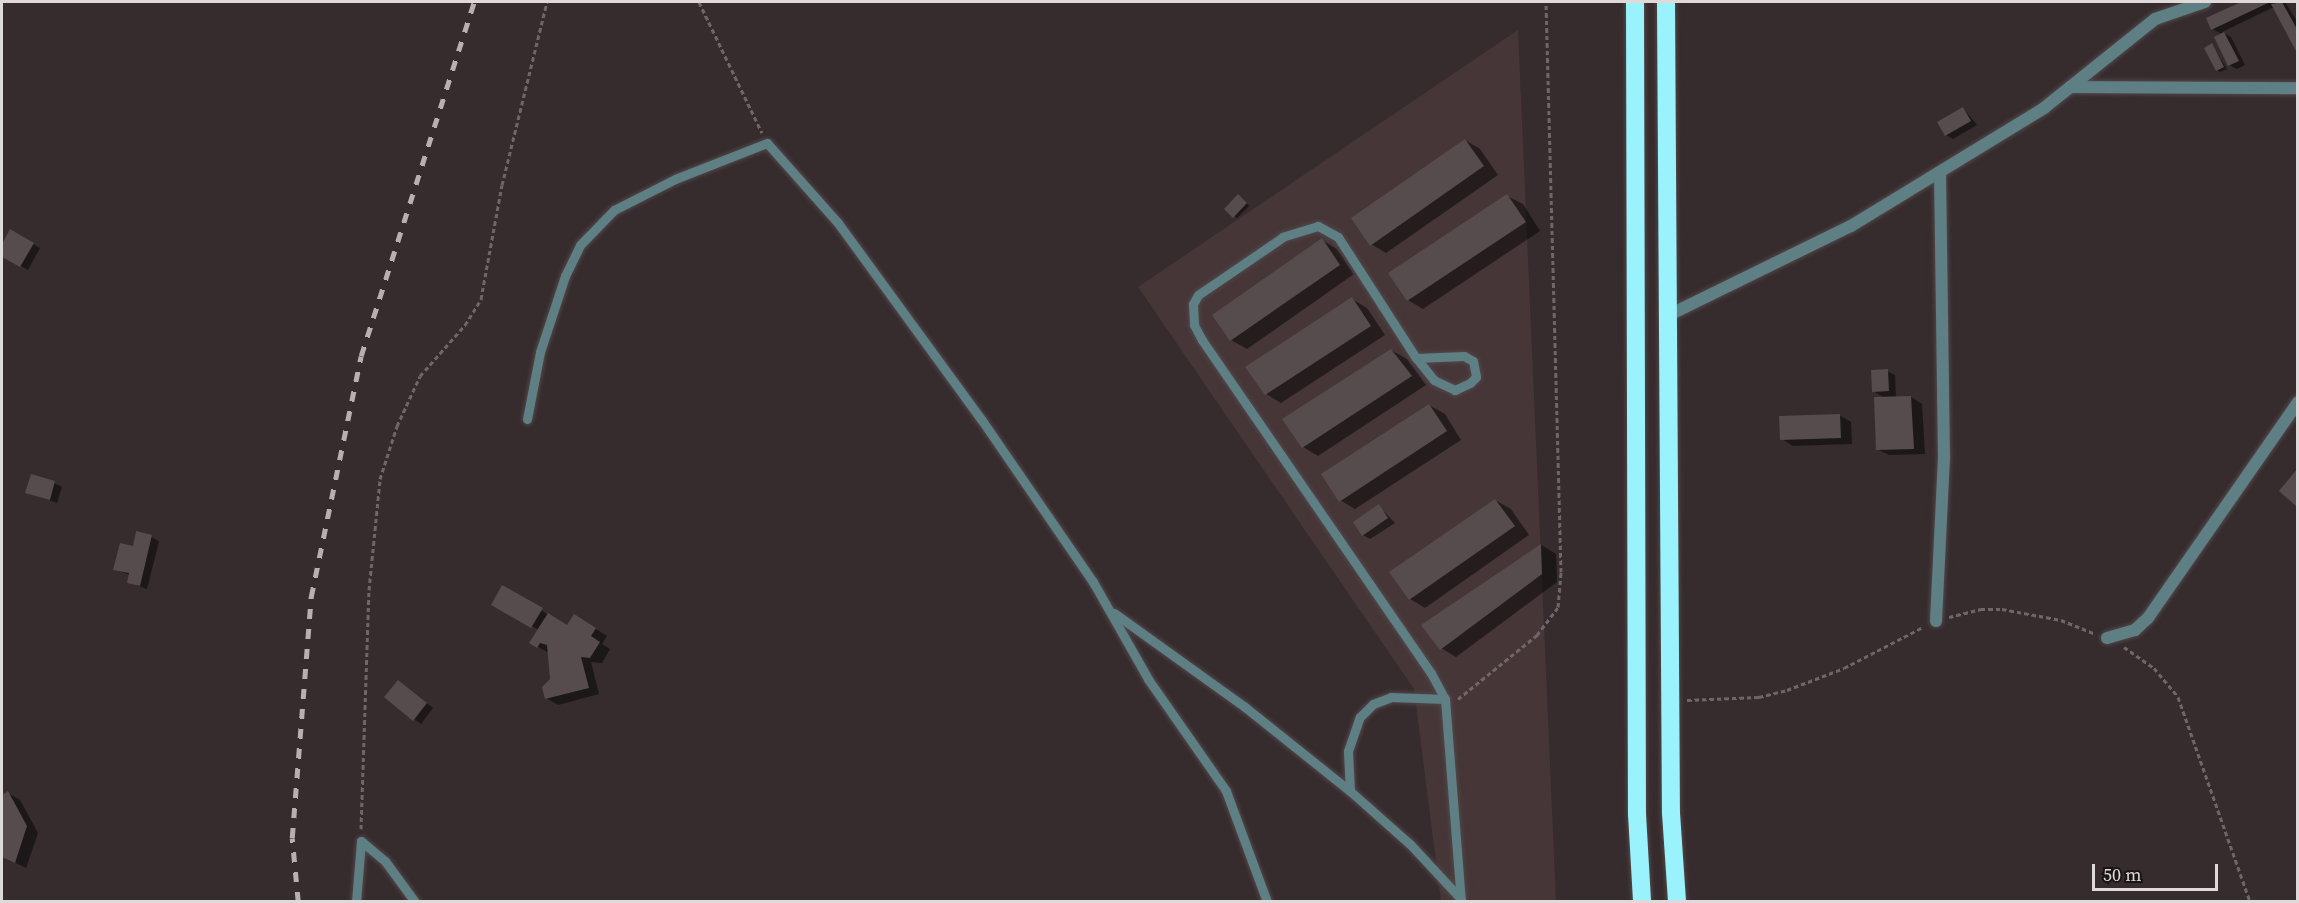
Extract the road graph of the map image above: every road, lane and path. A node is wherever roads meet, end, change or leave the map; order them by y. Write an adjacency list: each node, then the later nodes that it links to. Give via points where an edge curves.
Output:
1 (548, 2): 21 (path, via 502,185 481,299 465,325 420,376 397,426 380,479 369,590)
2 (699, 2): 9 (path)
3 (1546, 2): 19 (path, via 1561,572 1558,607 1537,635)
4 (1635, 2): 26 (highway, via 1637,814)
5 (1666, 2): 11 (highway)
6 (2205, 2): 7 (street, via 2155,19)
7 (2070, 87): 8 (street); 10 (street, via 2044,108)
8 (2298, 88)
9 (767, 143): 14 (lane, via 675,179 614,210 580,245 565,276 540,352); 15 (lane, via 808,185 845,232 981,419)
10 (1940, 173): 11 (street, via 1814,247); 16 (street, via 1944,458)
11 (1667, 316): 18 (highway)
12 (1416, 358): 12 (lane, via 1464,356 1473,361 1476,377 1463,388 1445,387); 19 (lane, via 1338,237 1318,226 1283,237 1198,295 1193,304 1194,325 1202,340)
13 (2298, 402): 17 (street, via 2148,618 2135,630)
14 (527, 419)
15 (1111, 611): 20 (lane, via 1245,707); 25 (lane, via 1148,679 1226,791)
16 (1936, 621): 17 (path, via 1981,609 2002,609 2061,620); 18 (path, via 1844,668 1787,690 1736,699)
17 (2107, 638): 28 (path, via 2142,657 2178,697)
18 (1670, 700): 27 (highway)
19 (1446, 703): 20 (lane, via 1391,697 1373,704 1360,717 1348,751); 22 (lane)
20 (1350, 791): 22 (lane, via 1410,844)
21 (361, 841): 23 (lane); 24 (lane, via 385,861)
22 (1461, 900)
23 (356, 902)
24 (415, 902)
25 (1267, 902)
26 (1642, 902)
27 (1677, 902)
28 (2250, 902)

